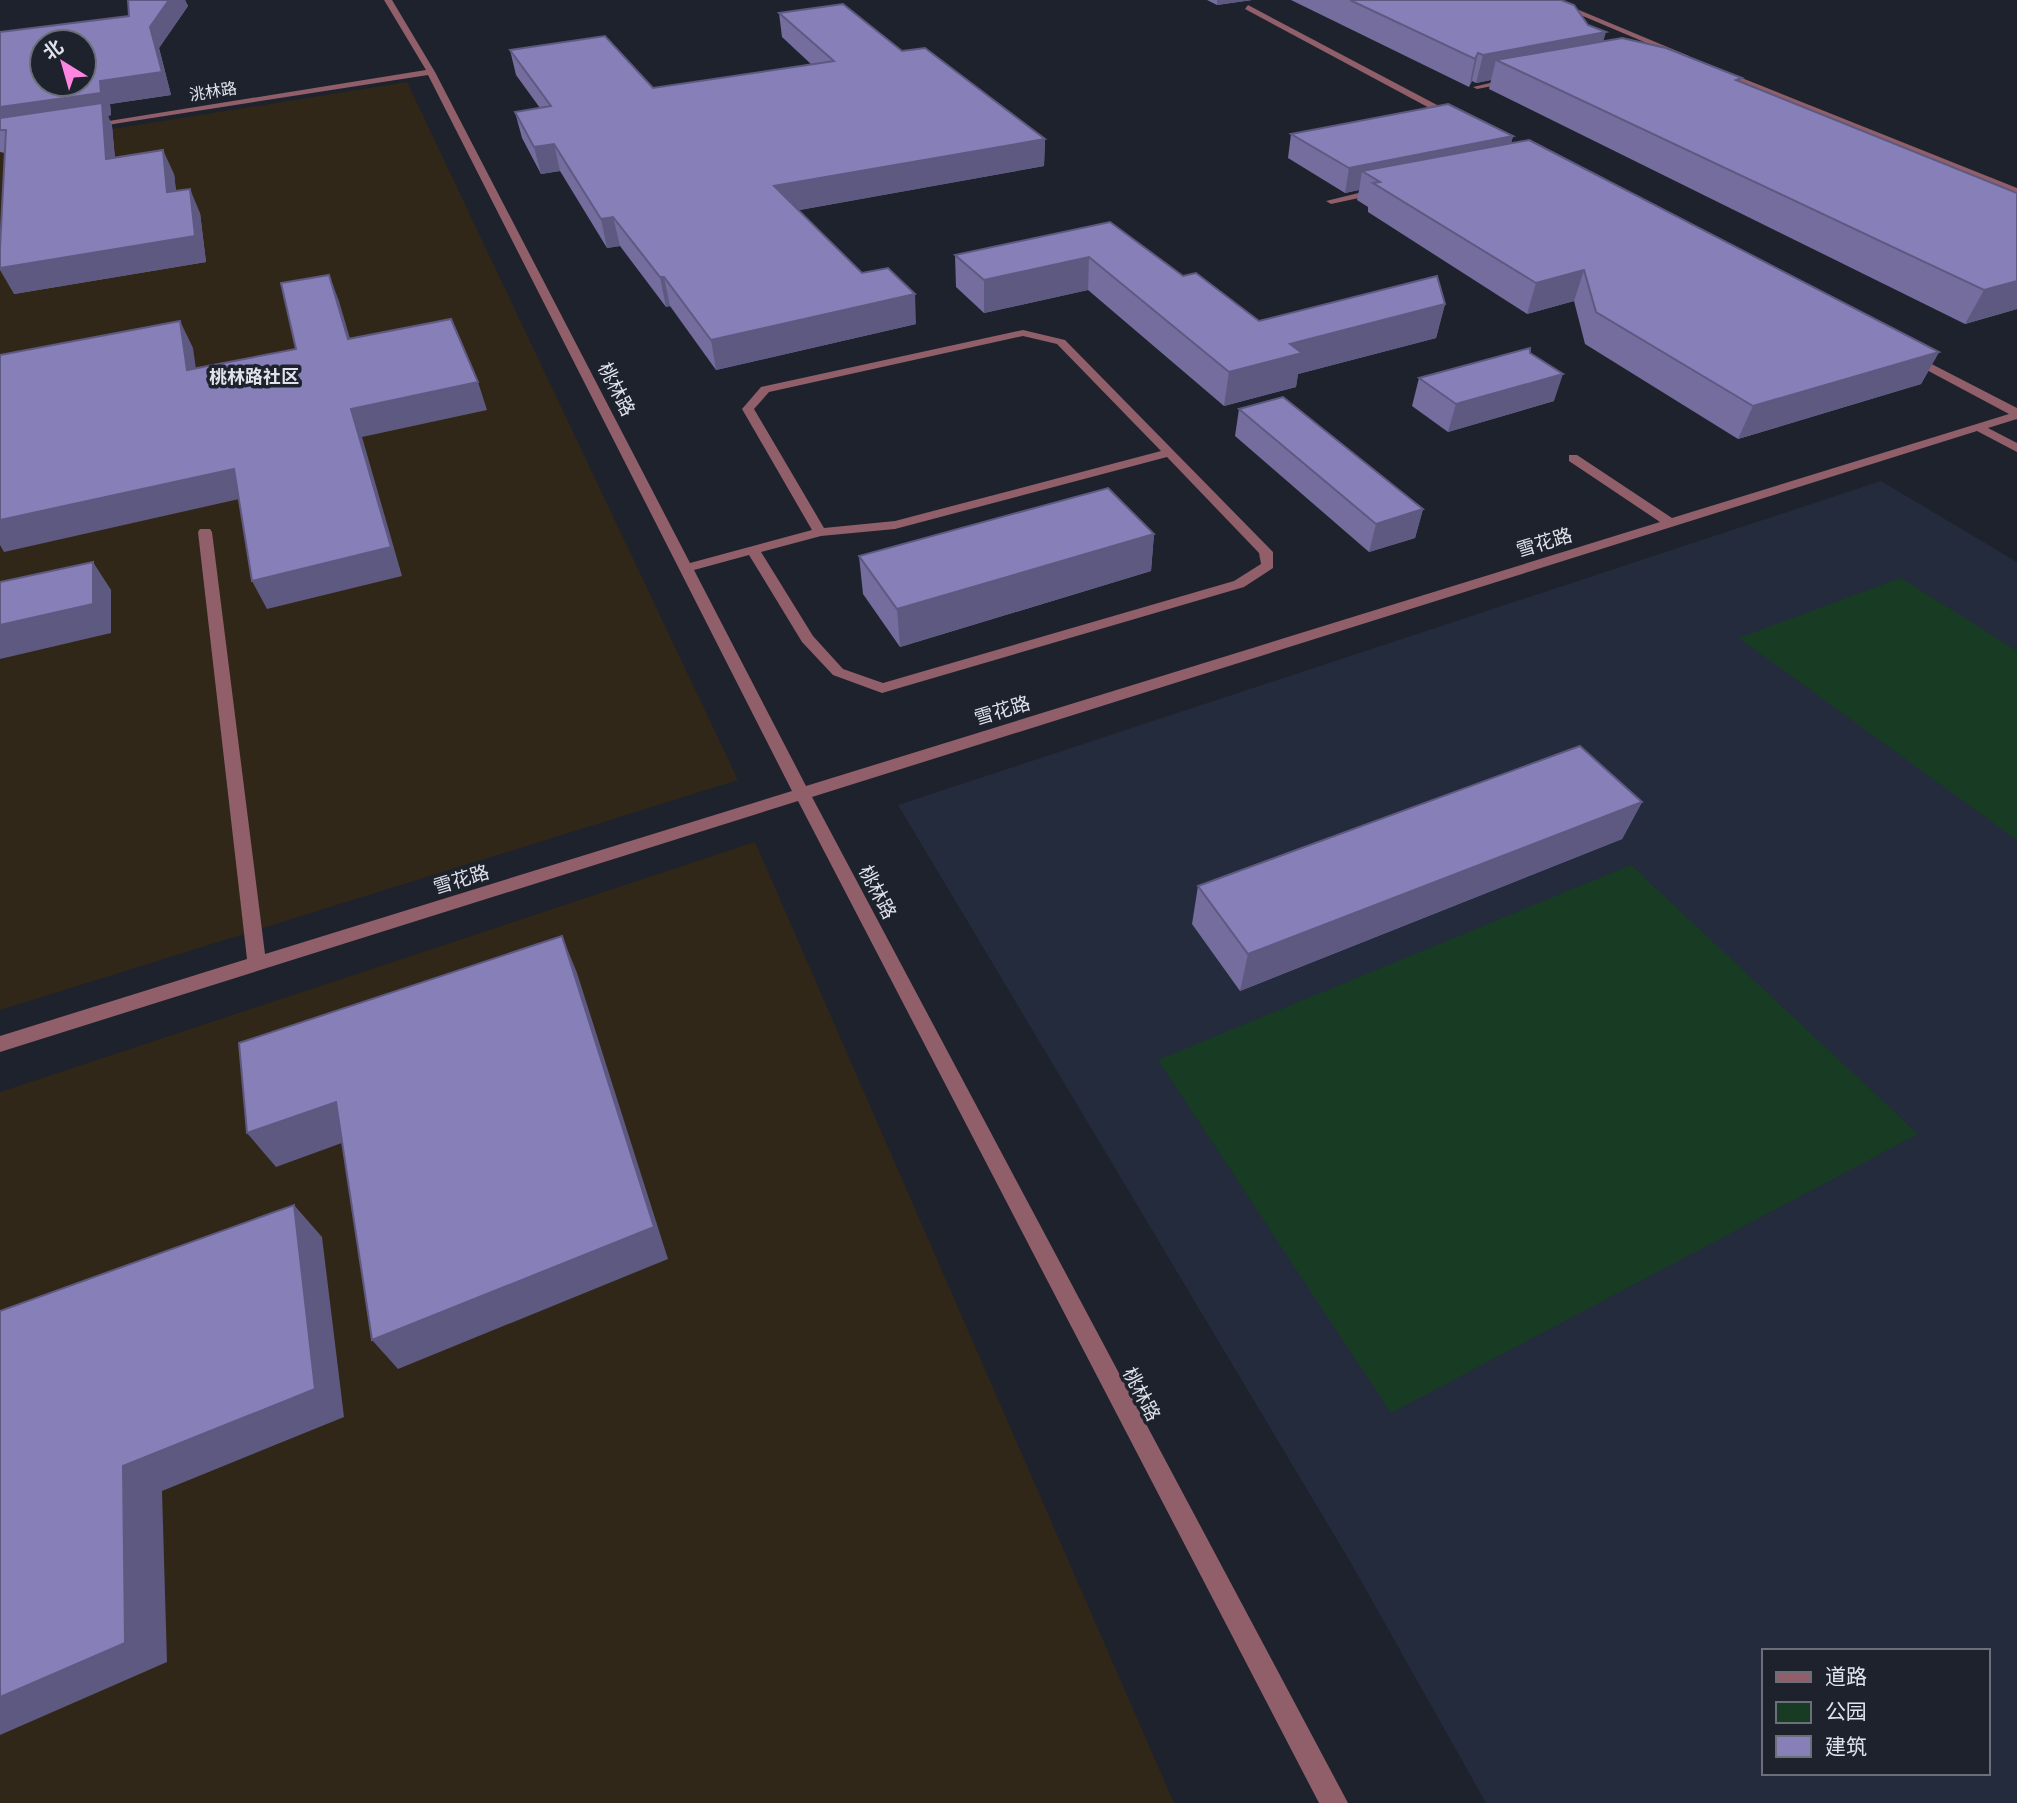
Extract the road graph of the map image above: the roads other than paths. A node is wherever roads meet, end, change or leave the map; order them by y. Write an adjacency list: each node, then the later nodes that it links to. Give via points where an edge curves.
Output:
1 (388, 0): 8 (street, 桃林路)
2 (1549, 0): 4 (street)
3 (1248, 7): 11 (street)
4 (1673, 51): 5 (street); 6 (street)
5 (1650, 55)
6 (1699, 61)
7 (1712, 66): 14 (street)
8 (431, 72): 12 (street, 洮林路); 28 (street, 桃林路)
9 (1517, 79): 10 (street)
10 (1477, 87)
11 (1462, 122)
12 (81, 126)
13 (1385, 190): 15 (street)
14 (2017, 191)
15 (1331, 201)
16 (1905, 354): 17 (street)
17 (2017, 414): 18 (street, 雪花路)
18 (1978, 427): 19 (street); 24 (street, 雪花路)
19 (2017, 448)
20 (1169, 453): 23 (street); 26 (street, via 1061,342 1023,333 765,389 748,410); 27 (street, via 1266,552 1268,565 1239,584 882,688 838,673 807,639)
21 (1573, 458): 24 (street)
22 (1068, 470): 23 (street, via 949,499)
23 (946, 512): 26 (street, via 895,525)
24 (1670, 523): 29 (street, 雪花路)
25 (205, 532): 30 (street)
26 (820, 532): 27 (street)
27 (753, 550): 28 (street)
28 (686, 568): 29 (street, 桃林路)
29 (801, 792): 30 (street, 雪花路); 32 (street, 桃林路)
30 (257, 963): 31 (street, 雪花路)
31 (0, 1044)
32 (1334, 1803)

